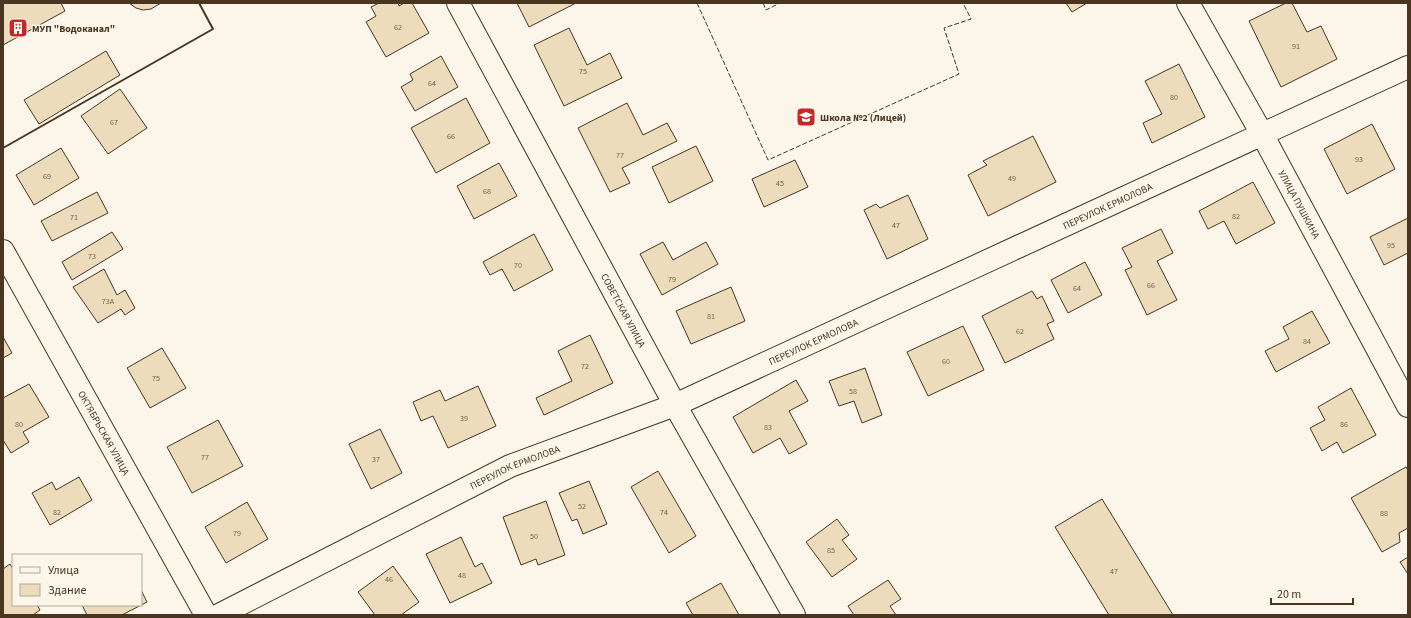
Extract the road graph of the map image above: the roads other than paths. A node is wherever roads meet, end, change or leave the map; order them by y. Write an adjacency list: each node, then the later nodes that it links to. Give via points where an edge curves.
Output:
1 (458, 3): 6 (street, СОВЕТСКАЯ УЛИЦА)
2 (1188, 3): 4 (street, УЛИЦА ПУШКИНА)
3 (1408, 67): 4 (street, ПЕРЕУЛОК ЕРМОЛОВА)
4 (1262, 134): 6 (street, ПЕРЕУЛОК ЕРМОЛОВА); 7 (street, УЛИЦА ПУШКИНА)
5 (3, 251): 8 (street, ОКТЯБРЬСКАЯ УЛИЦА)
6 (675, 405): 9 (street, ПЕРЕУЛОК ЕРМОЛОВА, via 510,466); 10 (street, СОВЕТСКАЯ УЛИЦА)
7 (1408, 406)
8 (206, 615)
9 (219, 615)
10 (794, 615)

